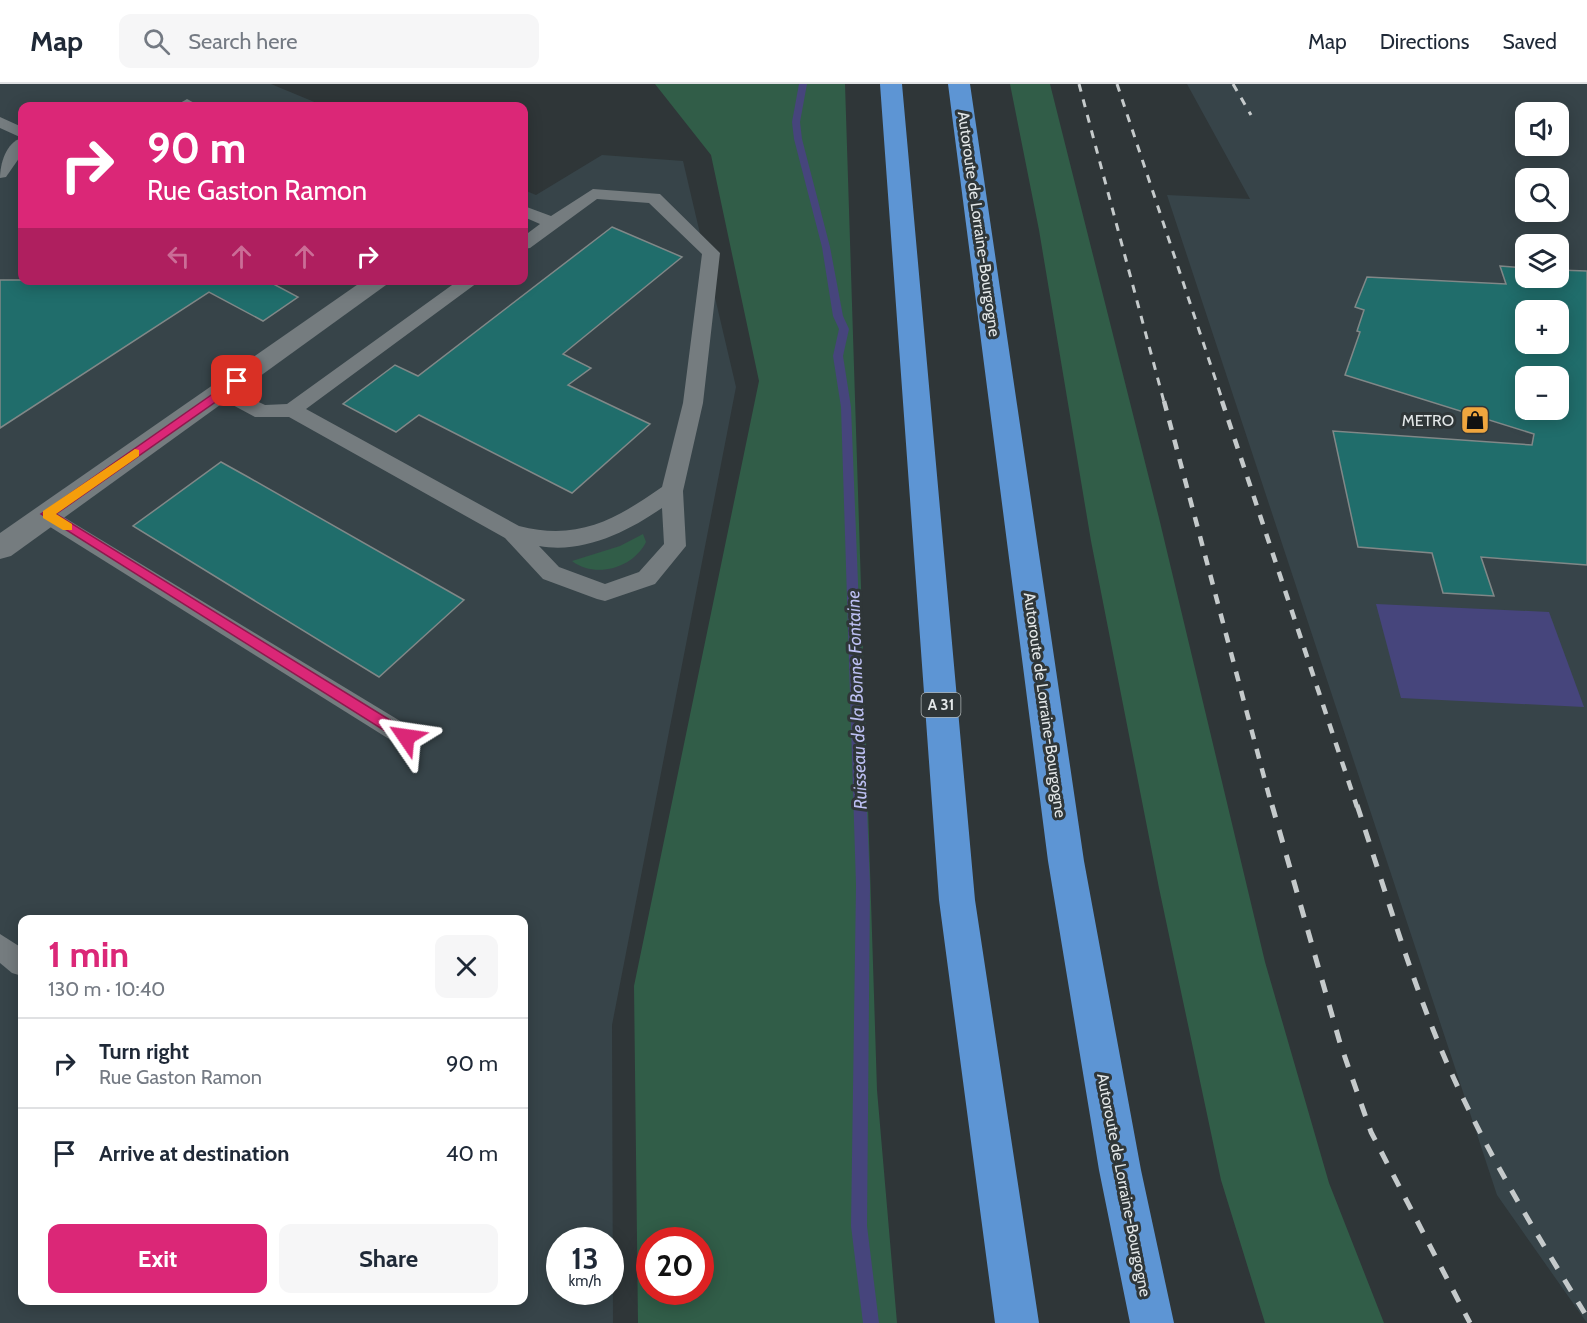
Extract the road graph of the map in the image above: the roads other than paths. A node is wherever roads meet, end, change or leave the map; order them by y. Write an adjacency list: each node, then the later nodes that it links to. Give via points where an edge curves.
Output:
1 (891, 84): 21 (highway, A 31, via 957,900)
2 (959, 84): 22 (highway, Autoroute de Lorraine-Bourgogne, via 1062,836 1124,1196)
3 (0, 122): 4 (lane)
4 (18, 131)
5 (18, 148): 6 (lane)
6 (0, 173)
7 (528, 213): 8 (lane)
8 (552, 223): 9 (lane); 14 (lane, via 593,194 654,198 711,253 693,403)
9 (528, 241)
10 (374, 285): 12 (street)
11 (465, 285): 13 (lane)
12 (223, 391): 13 (lane, via 262,412); 15 (street)
13 (292, 410): 16 (lane)
14 (672, 491): 16 (lane, via 643,512 597,534 553,540); 16 (lane, via 675,546 647,578 604,593 551,573)
15 (47, 514): 17 (street); 18 (lane)
16 (513, 532)
17 (3, 542)
18 (406, 737)
19 (0, 946): 20 (lane)
20 (18, 961)
21 (1017, 1323)
22 (1152, 1323)

